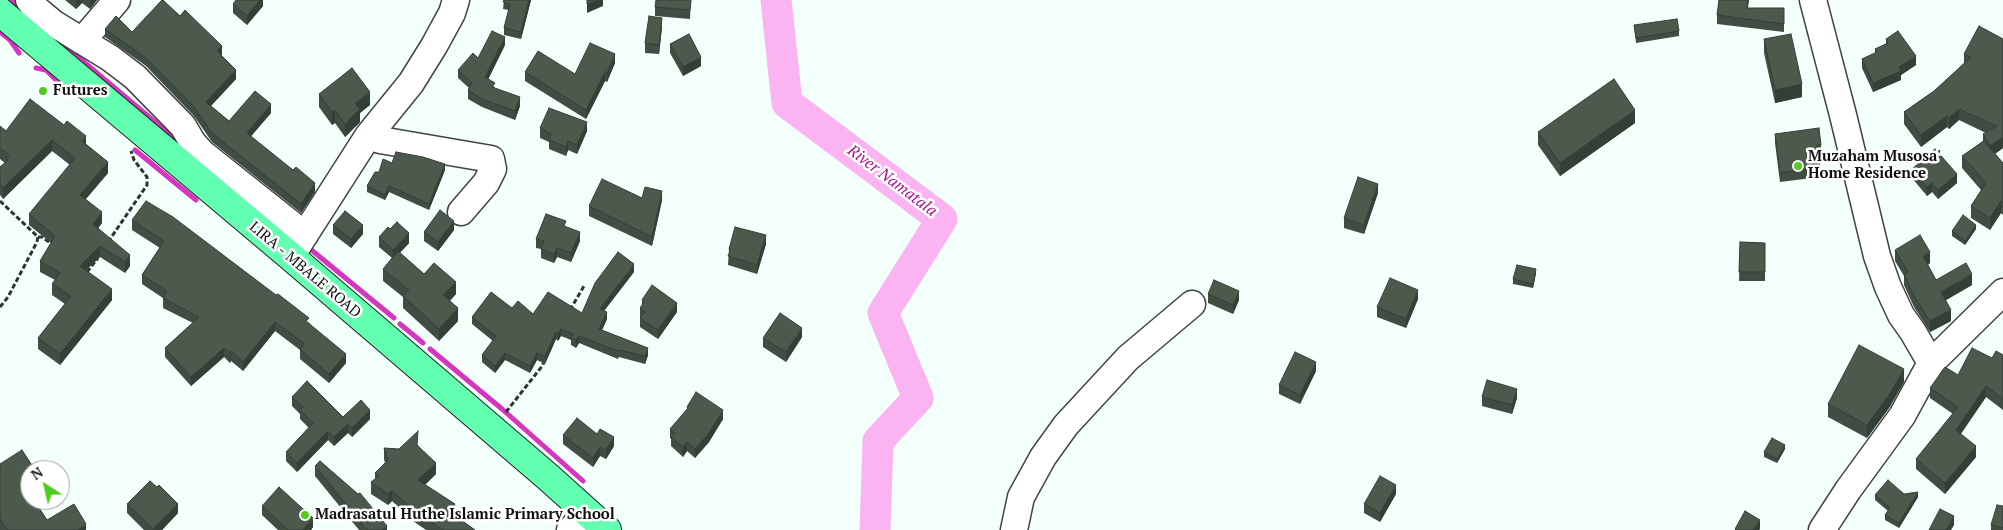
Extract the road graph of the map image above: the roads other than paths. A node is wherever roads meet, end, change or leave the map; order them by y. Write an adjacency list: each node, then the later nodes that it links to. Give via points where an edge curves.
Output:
1 (29, 0): 6 (street, via 53,23)
2 (117, 0): 6 (street)
3 (456, 0): 7 (street, via 452,13 411,84)
4 (1813, 0): 12 (street, via 1877,256 1901,315)
5 (0, 12): 9 (main road, LIRA - MBALE ROAD, via 138,129)
6 (82, 41): 9 (street, via 135,77 183,126 202,153)
7 (368, 136): 8 (street, via 491,159 493,168 486,183); 9 (street)
8 (461, 212)
9 (297, 246): 13 (main road, LIRA - MBALE ROAD)
10 (2003, 292): 12 (street)
11 (1192, 304): 14 (street, via 1128,358 1066,425 1021,497)
12 (1931, 363): 15 (street, via 1902,416)
13 (588, 524)
14 (1014, 530)
15 (1822, 530)

